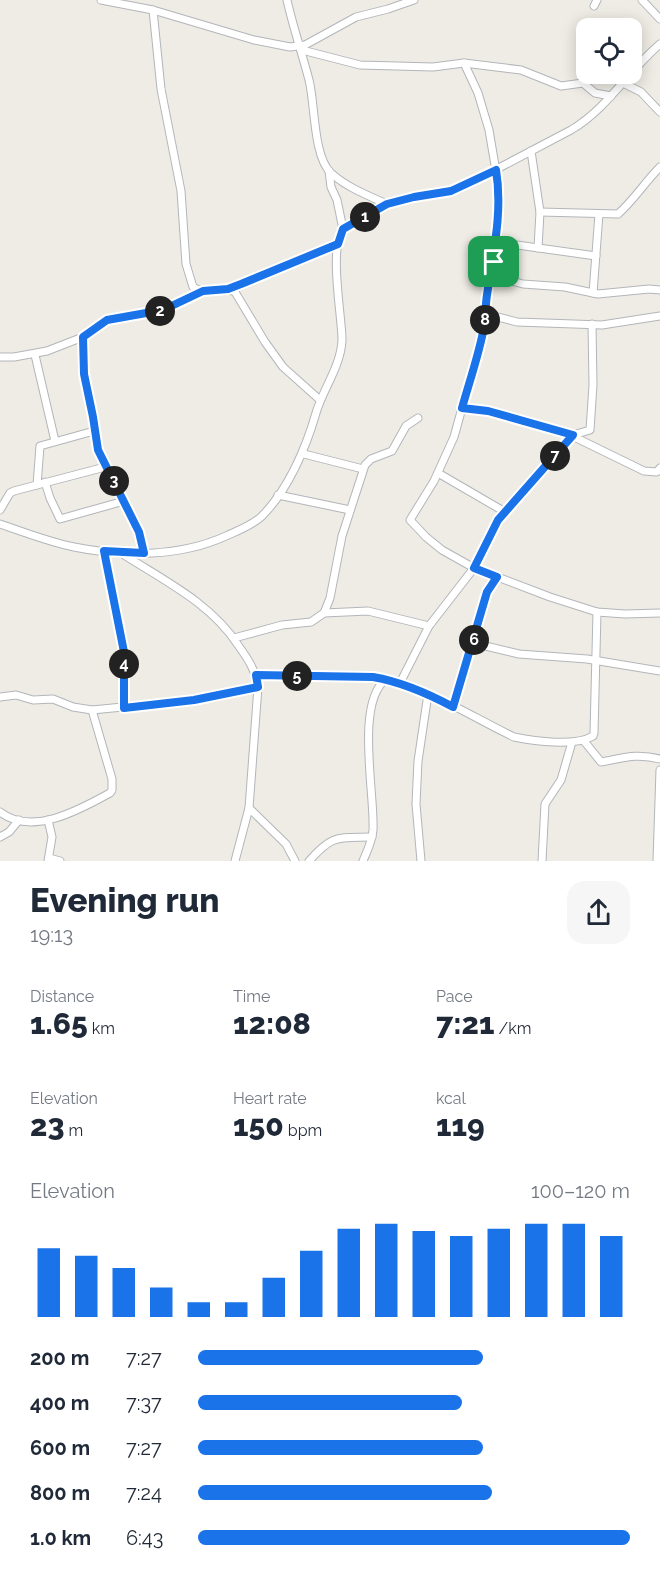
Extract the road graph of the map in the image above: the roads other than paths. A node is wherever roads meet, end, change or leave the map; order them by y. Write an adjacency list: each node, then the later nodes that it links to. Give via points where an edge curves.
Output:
1 (101, 0): 5 (street)
2 (287, 0): 9 (street)
3 (414, 0): 9 (street, via 356,17)
4 (642, 0): 7 (street)
5 (128, 2): 6 (street)
6 (153, 10): 9 (street, via 274,45); 31 (street, via 161,89 181,191 186,264 193,287)
7 (660, 19)
8 (660, 44): 10 (street)
9 (301, 48): 11 (street, via 365,66 433,67); 19 (street, via 322,156)
10 (642, 61)
11 (464, 63): 14 (street, via 521,70 561,86 581,82 595,93); 18 (street, via 478,93)
12 (622, 84): 14 (street)
13 (625, 84): 15 (street, via 641,92)
14 (610, 96): 16 (street, via 587,120)
15 (660, 112)
16 (531, 151): 18 (street); 21 (street)
17 (660, 168): 22 (street, via 619,213)
18 (496, 170): 20 (street, via 451,191); 24 (street)
19 (329, 171): 20 (street); 23 (street, via 330,188 337,200)
20 (387, 204): 23 (street)
21 (540, 212): 22 (street); 26 (street)
22 (599, 214): 27 (street)
23 (343, 229): 25 (street)
24 (496, 242): 26 (street); 28 (street)
25 (338, 244): 29 (street); 39 (street, via 342,341)
26 (538, 248): 27 (street)
27 (596, 255): 32 (street)
28 (491, 275): 32 (street, via 524,284 565,286); 33 (street)
29 (228, 289): 31 (street); 39 (street, via 235,292 283,367)
30 (660, 290): 32 (street)
31 (203, 291): 36 (street, via 163,310 107,320)
32 (593, 293)
33 (486, 314): 35 (street, via 517,322); 40 (street)
34 (660, 316): 35 (street)
35 (592, 324): 43 (street, via 591,428)
36 (83, 337): 37 (street); 42 (street, via 84,374)
37 (35, 355): 38 (street); 44 (street)
38 (0, 357)
39 (320, 400): 45 (street)
40 (462, 408): 43 (street, via 488,411); 49 (street)
41 (418, 418): 47 (street, via 406,426 392,451 371,459)
42 (94, 431): 44 (street); 46 (street)
43 (573, 435): 48 (street, via 644,471); 56 (street)
44 (55, 441): 51 (street, via 40,446)
45 (304, 454): 47 (street); 52 (street)
46 (105, 467): 50 (street); 53 (street)
47 (363, 469): 55 (street)
48 (660, 470)
49 (438, 473): 56 (street); 61 (street, via 410,520 442,550)
50 (45, 482): 51 (street); 53 (street, via 60,519)
51 (37, 485): 54 (street, via 10,493)
52 (278, 495): 55 (street); 60 (street, via 260,518 215,541)
53 (124, 501): 60 (street)
54 (0, 510)
55 (350, 510): 64 (street)
56 (505, 512): 61 (street)
57 (0, 524): 58 (street, via 74,547)
58 (104, 551): 59 (street); 78 (street, via 124,652)
59 (121, 553): 60 (street); 67 (street, via 205,607)
60 (144, 553)
61 (474, 568): 62 (street); 66 (street)
62 (497, 577): 63 (street); 68 (street, via 487,592)
63 (597, 612): 65 (street); 69 (street)
64 (324, 613): 66 (street, via 368,611); 67 (street, via 311,622)
65 (660, 613)
66 (429, 626): 73 (street)
67 (234, 638): 71 (street)
68 (473, 643): 69 (street, via 519,654); 77 (street)
69 (596, 661): 70 (street); 80 (street, via 594,733)
70 (660, 671)
71 (256, 675): 72 (street); 74 (street)
72 (386, 679): 73 (street); 89 (street, via 375,696 369,729)
73 (400, 683): 75 (street)
74 (258, 687): 78 (street); 84 (street)
75 (428, 694): 77 (street); 96 (street, via 416,804)
76 (0, 697): 79 (street, via 53,699)
77 (453, 707): 81 (street, via 514,737)
78 (124, 708): 79 (street)
79 (92, 710): 87 (street, via 112,790 65,817)
80 (584, 741): 81 (street); 82 (street, via 601,762 632,755)
81 (572, 742): 97 (street, via 561,780 545,804)
82 (660, 759)
83 (660, 770): 98 (street)
84 (249, 808): 92 (street); 93 (street, via 286,844)
85 (0, 812): 86 (street)
86 (19, 820): 87 (street); 88 (street)
87 (48, 820): 90 (street, via 52,837)
88 (0, 837)
89 (372, 837): 94 (street, via 332,839); 95 (street)
90 (49, 860): 91 (street)
91 (60, 861)
92 (235, 861)
93 (296, 861)
94 (309, 861)
95 (363, 861)
96 (421, 861)
97 (542, 861)
98 (657, 861)

